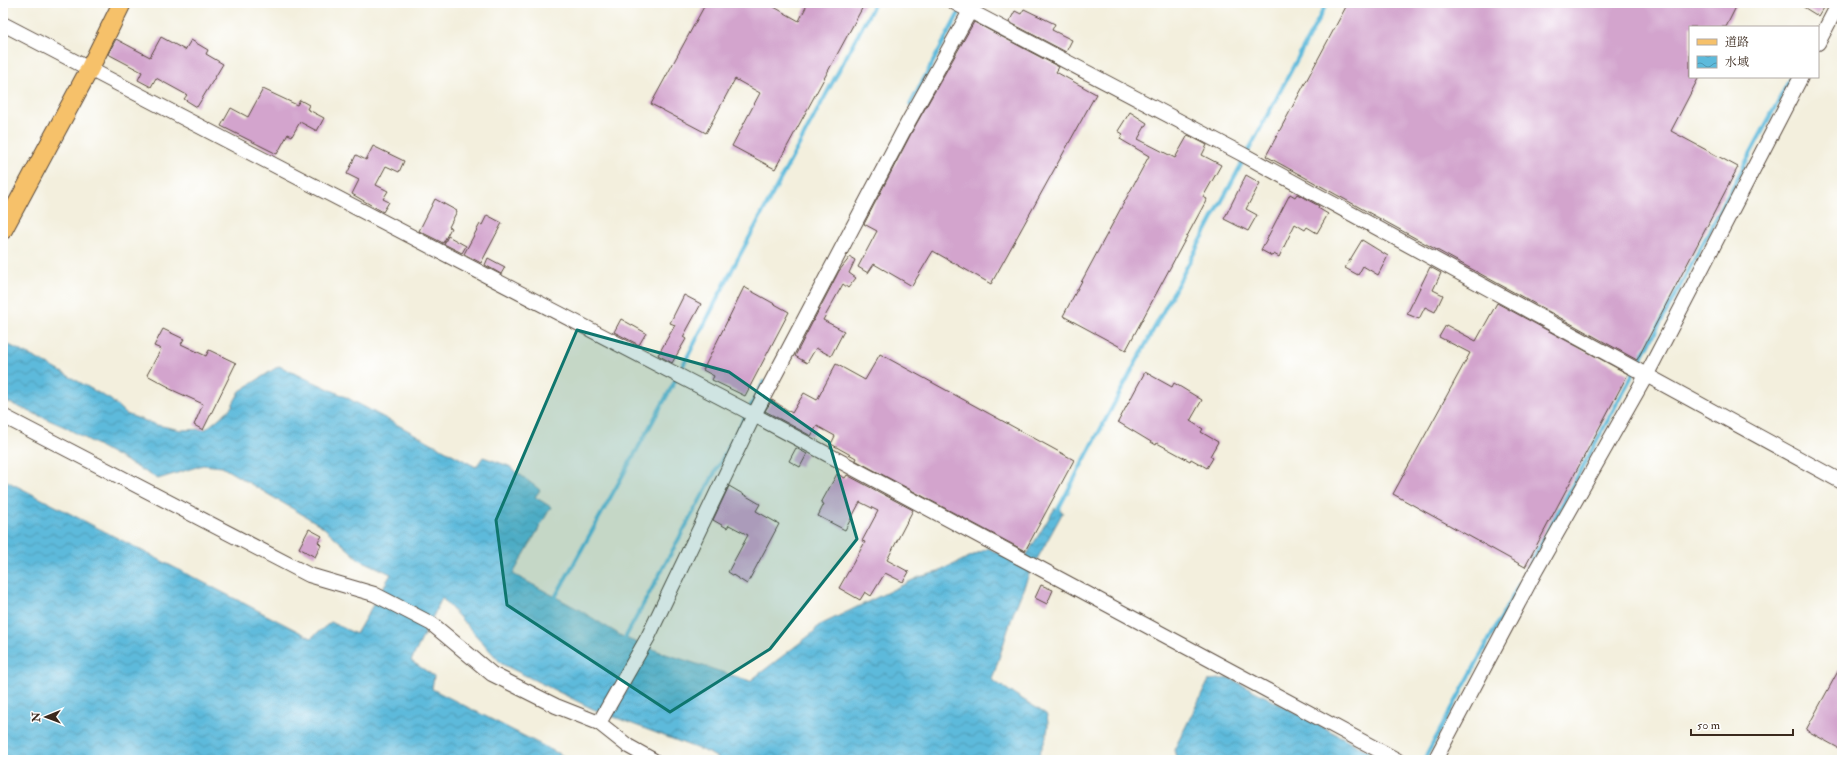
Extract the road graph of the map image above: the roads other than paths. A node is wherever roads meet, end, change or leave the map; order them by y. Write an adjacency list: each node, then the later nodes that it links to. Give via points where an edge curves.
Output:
1 (122, 3): 6 (main road)
2 (1839, 3): 5 (street)
3 (965, 6): 9 (street); 10 (street, via 904,131)
4 (3, 24): 6 (street)
5 (1819, 41)
6 (89, 70): 8 (main road); 10 (street)
7 (1799, 78): 9 (street)
8 (3, 230)
9 (1639, 371): 12 (street); 16 (street)
10 (754, 415): 13 (street, via 648,637); 15 (street)
11 (3, 416): 13 (street, via 309,575 374,594 432,624 492,674 556,706)
12 (1842, 482)
13 (599, 723): 14 (street, via 628,746)
14 (654, 760)
15 (1397, 760)
16 (1435, 760)

